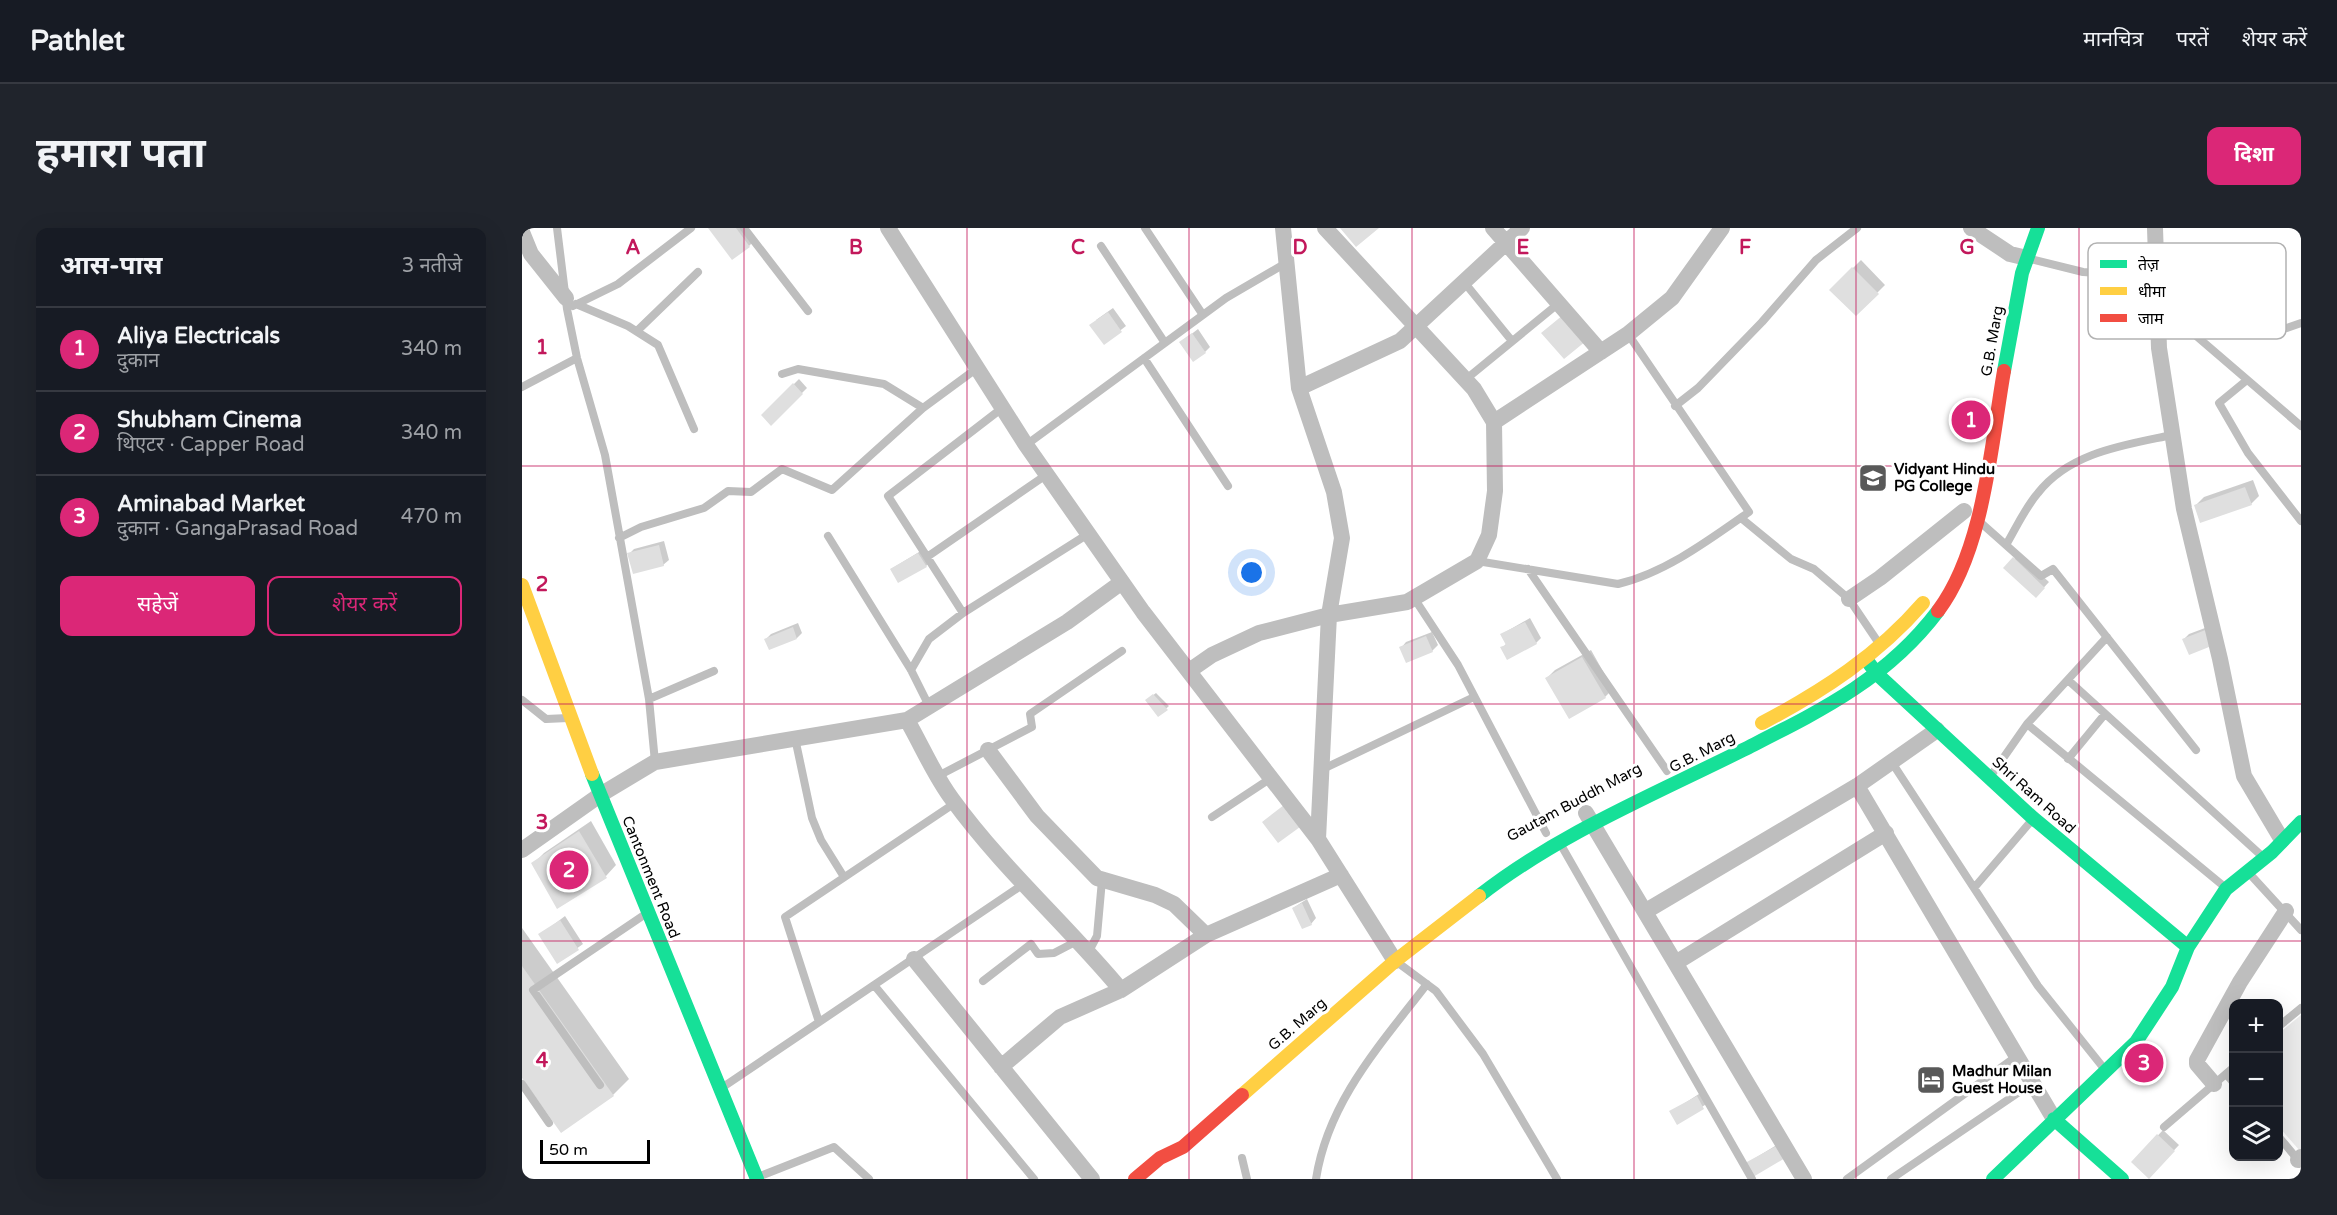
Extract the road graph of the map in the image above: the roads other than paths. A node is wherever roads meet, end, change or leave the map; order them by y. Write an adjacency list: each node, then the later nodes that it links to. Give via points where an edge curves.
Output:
1 (557, 228): 26 (lane)
2 (691, 228): 26 (lane, via 618,284)
3 (744, 228): 27 (lane)
4 (888, 228): 41 (street)
5 (1145, 228): 28 (lane)
6 (1283, 228): 20 (street)
7 (1325, 228): 30 (street)
8 (1493, 228): 17 (street)
9 (1522, 228): 17 (street)
10 (1722, 228): 33 (street, via 1672,298)
11 (1857, 228): 47 (lane, via 1816,260 1762,322 1698,388)
12 (1971, 228): 21 (street)
13 (2038, 228): 21 (street, G.B. Marg)
14 (2155, 228): 18 (street)
15 (522, 232): 26 (street, via 531,254)
16 (2017, 237): 21 (street)
17 (1506, 243): 24 (street); 25 (street)
18 (2156, 243)
19 (1101, 246): 37 (lane)
20 (1286, 263): 28 (lane); 46 (street)
21 (2013, 263): 23 (lane); 53 (street); 58 (street, G.B. Marg, via 2022,273)
22 (698, 272): 32 (lane)
23 (2088, 272)
24 (1464, 282): 30 (street); 36 (lane)
25 (1559, 303): 36 (lane); 38 (street)
26 (569, 304): 32 (lane); 39 (lane)
27 (808, 311)
28 (1203, 315): 37 (lane)
29 (2301, 323): 31 (lane)
30 (1416, 326): 43 (street); 46 (street, via 1400,341)
31 (2286, 328)
32 (637, 331): 52 (lane, via 658,345)
33 (1628, 334): 38 (street); 47 (lane)
34 (2159, 339): 54 (street)
35 (2200, 339): 44 (lane)
36 (1512, 341): 43 (lane)
37 (1165, 343): 40 (lane)
38 (1601, 352): 50 (street)
39 (577, 358): 45 (lane); 63 (lane, via 605,454)
40 (1144, 358): 55 (lane); 57 (lane)
41 (976, 369): 48 (lane); 49 (street)
42 (782, 374): 48 (lane, via 798,369 884,384)
43 (1466, 380): 50 (street)
44 (2247, 380): 51 (lane); 60 (lane, via 2219,403 2248,453)
45 (522, 387)
46 (1299, 388): 75 (street, via 1334,492 1342,538)
47 (1675, 406): 59 (lane, via 1749,512)
48 (923, 408): 63 (lane, via 832,490 782,469 751,492 728,491 704,508 641,527)
49 (1001, 409): 55 (street); 66 (lane, via 888,496)
50 (1494, 422): 67 (street, via 1495,491 1489,535)
51 (2301, 426)
52 (693, 429)
53 (1980, 430)
54 (2172, 435): 65 (lane, via 2101,451 2063,470 2038,492); 117 (street, via 2184,509 2244,776)
55 (1026, 445): 56 (street)
56 (1046, 475): 61 (street); 66 (lane)
57 (1228, 486)
58 (1970, 509): 64 (street); 65 (lane); 73 (street); 83 (street, G.B. Marg, via 1968,552 1943,604 1915,641)
59 (1741, 518): 68 (lane, via 1639,579 1617,584); 73 (lane)
60 (2301, 521)
61 (1088, 534): 69 (street); 74 (lane)
62 (828, 536): 80 (lane)
63 (619, 538): 86 (lane)
64 (1957, 538)
65 (2006, 544): 76 (lane, via 2041,576 2053,569)
66 (927, 557): 74 (lane)
67 (1477, 561): 68 (lane); 72 (street)
68 (1528, 569): 103 (lane)
69 (1122, 582): 82 (street); 88 (street, via 1066,622)
70 (522, 585): 90 (street, Cantonment Road)
71 (1934, 590): 77 (street, via 1904,628)
72 (1414, 598): 75 (street); 85 (lane)
73 (1849, 599): 77 (lane)
74 (963, 613): 80 (lane, via 929,639)
75 (1329, 615): 82 (street, via 1259,633 1212,655); 102 (street)
76 (2107, 637): 84 (lane); 97 (lane)
77 (1881, 646): 79 (street)
78 (1122, 651): 96 (lane, via 1030,714 1032,728)
79 (1866, 660): 83 (street, Shri Ram Road); 93 (street)
80 (911, 670): 88 (lane)
81 (714, 671): 86 (lane)
82 (1189, 671): 105 (street)
83 (1877, 674): 94 (street, Shri Ram Road); 112 (street, G.B. Marg, via 1809,717)
84 (2068, 680): 89 (lane); 92 (lane)
85 (1474, 697): 102 (lane); 114 (lane)
86 (649, 699): 101 (lane)
87 (522, 700): 90 (lane, via 546,718)
88 (929, 706): 91 (street)
89 (2105, 714): 98 (lane); 121 (lane)
90 (572, 718): 108 (street, Cantonment Road)
91 (907, 720): 95 (street); 104 (street)
92 (2027, 724): 98 (lane); 106 (lane)
93 (1748, 730)
94 (1937, 730): 100 (street); 106 (street, Shri Ram Road)
95 (795, 738): 101 (street); 124 (lane, via 812,819)
96 (988, 750): 104 (lane); 125 (street, via 1037,816 1086,869)
97 (2196, 750)
98 (2068, 759): 128 (lane)
99 (1687, 761): 103 (street, Gautam Buddh Marg)
100 (1891, 761): 107 (street); 127 (lane)
101 (655, 762): 108 (street)
102 (1321, 770): 116 (street)
103 (1667, 771): 112 (street, Gautam Buddh Marg)
104 (938, 776): 109 (street)
105 (1271, 778): 110 (lane); 116 (street)
106 (1990, 778): 111 (street, Shri Ram Road)
107 (1857, 786): 115 (street); 129 (street)
108 (600, 795): 120 (street); 131 (street, Cantonment Road)
109 (955, 803): 124 (lane); 126 (street)
110 (1212, 817)
111 (2033, 818): 127 (lane); 135 (street, Shri Ram Road)
112 (1589, 819): 114 (street, Gautam Buddh Marg); 119 (street, G.B. Marg); 129 (street)
113 (2301, 822): 117 (street)
114 (1546, 833): 118 (street, Gautam Buddh Marg)
115 (1886, 833): 138 (street); 147 (street)
116 (1318, 839): 123 (street)
117 (2282, 840): 121 (street)
118 (1531, 841)
119 (1559, 842): 136 (street, G.B. Marg); 173 (lane)
120 (522, 850)
121 (2264, 858): 122 (street)
122 (2247, 871): 128 (street); 130 (lane)
123 (1341, 875): 133 (street); 136 (street)
124 (844, 878): 145 (lane, via 785,917)
125 (1102, 880): 133 (street, via 1174,904); 134 (lane, via 1096,936)
126 (1026, 883): 134 (street); 137 (lane)
127 (1974, 888): 150 (lane, via 2038,986)
128 (2226, 889): 135 (street)
129 (1646, 911): 138 (street)
130 (2286, 911): 132 (lane); 151 (street, via 2240,982 2197,1060 2197,1064)
131 (648, 912): 155 (lane, via 533,990); 156 (street, Cantonment Road)
132 (2301, 930)
133 (1206, 935): 142 (street)
134 (1084, 945): 139 (lane, via 1038,954 1031,944); 142 (street)
135 (2188, 947): 150 (street, via 2172,987 2136,1042)
136 (1392, 951): 140 (lane); 144 (street); 162 (street, G.B. Marg, via 1183,1147)
137 (914, 958): 141 (lane); 148 (street)
138 (1677, 962): 174 (street)
139 (983, 981)
140 (1427, 984): 171 (lane, via 1353,1080 1320,1152); 172 (lane, via 1483,1054)
141 (874, 985): 145 (lane); 167 (lane)
142 (1121, 990): 148 (street, via 1060,1017)
143 (2301, 1008): 146 (lane)
144 (1317, 1010)
145 (819, 1022): 156 (lane)
146 (2283, 1023)
147 (2017, 1056): 152 (street); 175 (lane)
148 (1001, 1066): 168 (street)
149 (2229, 1071): 151 (lane)
150 (2107, 1072): 157 (street)
151 (2220, 1079): 153 (lane); 159 (lane)
152 (2034, 1082): 157 (street); 176 (lane)
153 (2229, 1082)
154 (522, 1084): 158 (lane)
155 (600, 1085)
156 (720, 1089): 165 (street, Cantonment Road)
157 (2054, 1119): 177 (street); 178 (street)
158 (549, 1123)
159 (2164, 1127)
160 (1173, 1135): 162 (street)
161 (2283, 1141): 164 (lane)
162 (1160, 1158): 169 (street)
163 (1242, 1158): 170 (lane)
164 (2300, 1160)
165 (757, 1178): 166 (lane, via 834,1147)
166 (869, 1179)
167 (1034, 1179)
168 (1092, 1179)
169 (1135, 1179)
170 (1248, 1179)
171 (1316, 1179)
172 (1557, 1179)
173 (1752, 1179)
174 (1804, 1179)
175 (1847, 1179)
176 (1891, 1179)
177 (1993, 1179)
178 (2122, 1179)

